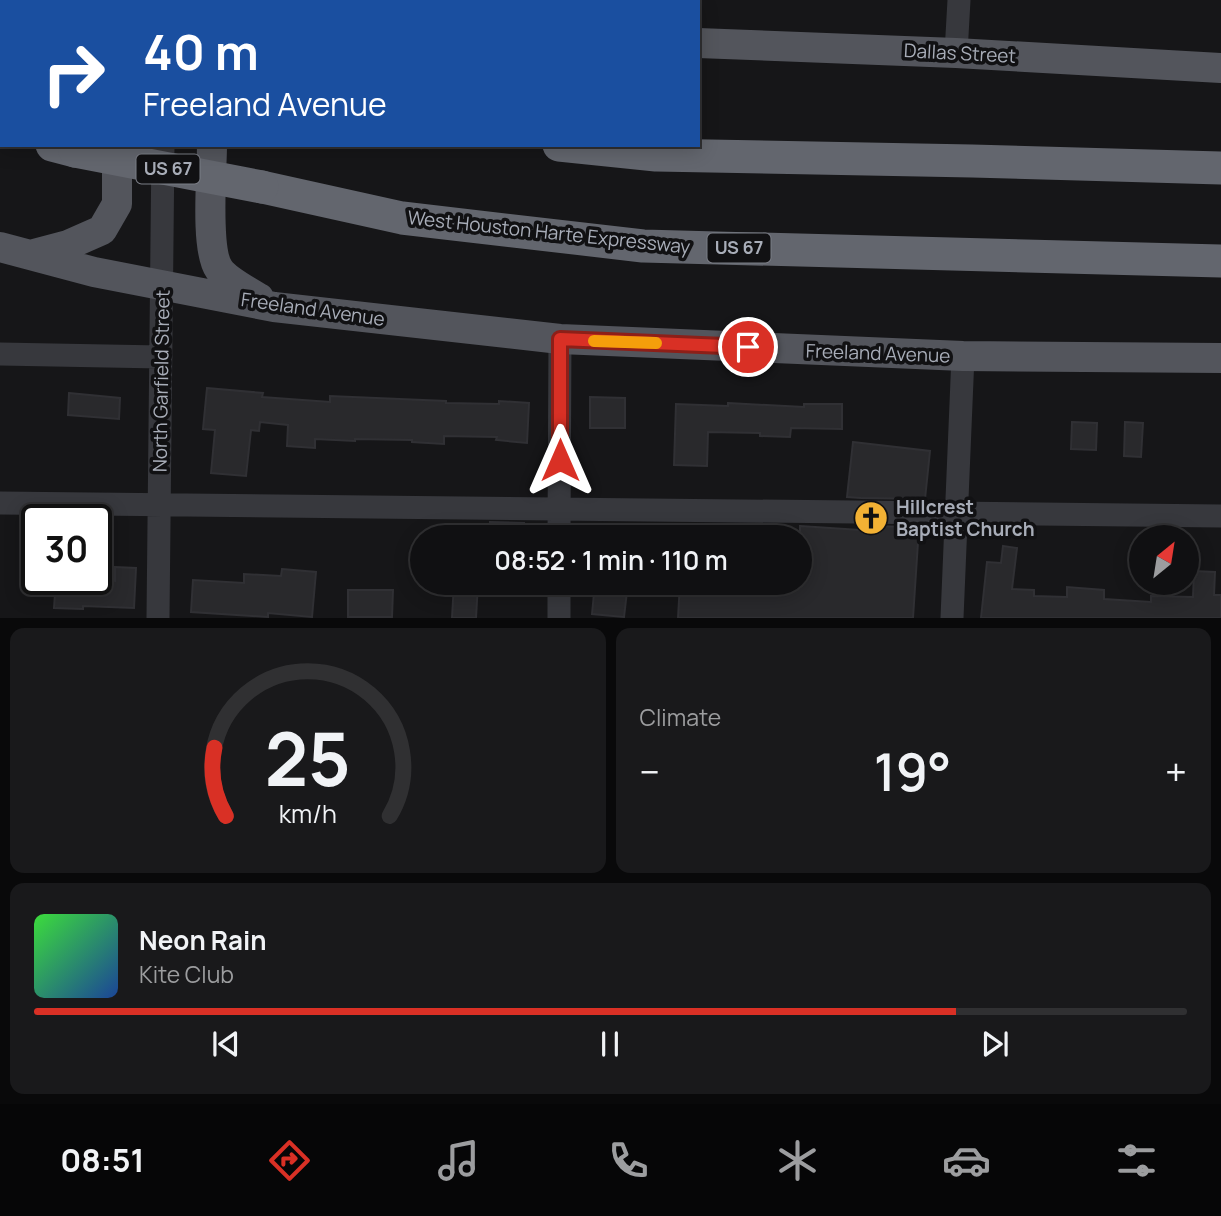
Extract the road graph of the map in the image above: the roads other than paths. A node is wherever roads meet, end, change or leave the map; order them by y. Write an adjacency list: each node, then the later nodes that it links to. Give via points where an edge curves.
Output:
1 (959, 0): 3 (street)
2 (700, 43): 3 (main road, Dallas Street)
3 (956, 52): 4 (main road, Dallas Street)
4 (1221, 68)
5 (117, 147): 14 (main road, via 117,204 102,230)
6 (163, 147): 16 (street, North Garfield Street)
7 (212, 147): 17 (main road, via 211,246 219,269)
8 (578, 147): 11 (highway, via 656,155)
9 (64, 148): 15 (highway, West Houston Harte Expressway / US 67, bridge, via 402,218 643,246)
10 (1221, 150): 11 (highway)
11 (972, 161): 12 (highway)
12 (1221, 168)
13 (0, 247): 14 (main road, Freeland Avenue)
14 (30, 255): 16 (main road, Freeland Avenue)
15 (1221, 263)
16 (162, 284): 17 (main road, Freeland Avenue); 20 (street, North Garfield Street)
17 (274, 307): 18 (main road, Freeland Avenue)
18 (560, 339): 21 (main road, Freeland Avenue); 25 (street)
19 (0, 354): 20 (street)
20 (161, 356): 24 (street, North Garfield Street)
21 (963, 356): 22 (main road, Freeland Avenue); 26 (street)
22 (1221, 358)
23 (0, 503): 24 (street)
24 (159, 504): 25 (street); 30 (street, North Garfield Street)
25 (559, 509): 26 (street); 28 (street)
26 (956, 513): 27 (street); 32 (street)
27 (1221, 516)
28 (559, 525)
29 (559, 595): 31 (street)
30 (158, 618)
31 (559, 618)
32 (952, 618)

